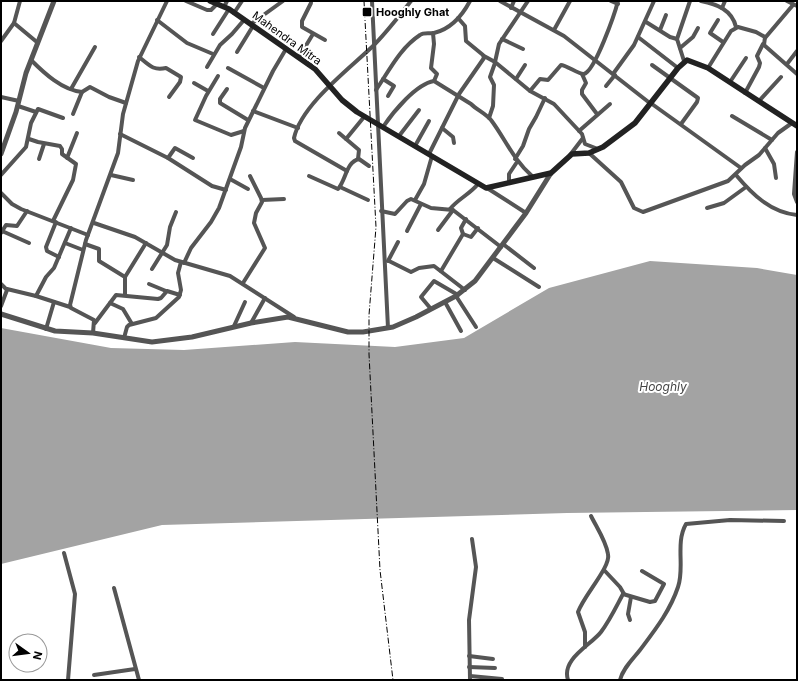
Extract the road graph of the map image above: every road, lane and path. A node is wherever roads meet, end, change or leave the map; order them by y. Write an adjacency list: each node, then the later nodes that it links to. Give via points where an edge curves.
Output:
1 (20, 1): 37 (street)
2 (54, 1): 53 (street)
3 (167, 1): 33 (street)
4 (186, 1): 24 (street, via 207,10 211,10)
5 (210, 1): 24 (main road, Mahendra Mitra)
6 (227, 1): 26 (street)
7 (242, 1): 30 (street)
8 (283, 1): 38 (street)
9 (372, 1): 55 (street)
10 (411, 1): 55 (street)
11 (470, 1): 32 (street)
12 (500, 1): 27 (street)
13 (514, 1): 27 (street)
14 (528, 1): 29 (street)
15 (570, 1): 41 (street)
16 (611, 1): 22 (street)
17 (654, 1): 36 (street)
18 (690, 1): 49 (street)
19 (701, 1): 28 (street)
20 (725, 1): 28 (street)
21 (787, 1): 25 (street)
22 (618, 2): 68 (street)
23 (311, 3): 45 (street, via 302,25)
24 (217, 4): 26 (main road, Mahendra Mitra)
25 (795, 6): 47 (street)
26 (226, 8): 30 (main road, Mahendra Mitra); 44 (street)
27 (512, 8): 29 (street)
28 (722, 8): 39 (street, via 732,17)
29 (521, 12): 41 (street); 48 (street)
30 (234, 13): 34 (main road, Mahendra Mitra)
31 (666, 15): 42 (street)
32 (458, 18): 43 (street, via 445,29); 63 (street, via 465,26 466,41)
33 (157, 20): 62 (street, via 187,43); 64 (street)
34 (244, 20): 38 (main road, Mahendra Mitra); 62 (street)
35 (718, 20): 52 (street, via 710,33)
36 (646, 22): 42 (street); 46 (street)
37 (14, 23): 51 (street); 53 (street)
38 (252, 25): 58 (main road, Mahendra Mitra); 60 (street)
39 (736, 27): 47 (street, via 756,32); 52 (street)
40 (698, 28): 57 (street, via 693,37)
41 (554, 30): 68 (street)
42 (660, 30): 49 (street)
43 (433, 33): 84 (street, via 421,34 410,44); 86 (street, via 431,68 437,74)
44 (213, 34)
45 (313, 34): 50 (street); 65 (street)
46 (638, 37): 76 (street); 79 (street)
47 (765, 38): 54 (street)
48 (502, 39): 59 (street); 69 (street)
49 (677, 39): 57 (street)
50 (325, 40)
51 (1, 42)
52 (723, 42): 77 (street)
53 (38, 43): 67 (street)
54 (763, 44): 72 (street); 98 (street, via 757,56 759,67)
55 (374, 45): 89 (street); 95 (street)
56 (95, 47): 92 (street)
57 (680, 48): 70 (street)
58 (286, 49): 65 (main road, Mahendra Mitra); 91 (street)
59 (523, 49)
60 (236, 52)
61 (797, 52): 72 (street)
62 (213, 54): 74 (street)
63 (484, 56): 69 (street); 100 (street)
64 (139, 57): 102 (street, via 156,70 166,68 181,76); 105 (street)
65 (299, 57): 89 (main road, Mahendra Mitra, via 316,69)
66 (746, 58): 87 (street)
67 (31, 60): 92 (street, via 49,76); 106 (street)
68 (595, 60): 78 (street); 79 (street)
69 (495, 62): 85 (street); 117 (street, via 490,77 494,85 493,106)
70 (684, 62): 76 (main road); 77 (main road, via 690,61)
71 (525, 64): 85 (street)
72 (787, 64): 80 (street)
73 (652, 65): 82 (street)
74 (207, 67)
75 (228, 68): 91 (street)
76 (678, 68): 82 (main road)
77 (708, 68): 87 (main road)
78 (582, 74): 96 (street, via 561,65 548,80 540,79); 113 (street, via 586,83 582,94)
79 (614, 74): 90 (street); 108 (street)
80 (797, 74)
81 (218, 76): 94 (street)
82 (671, 77): 108 (main road); 121 (street, via 698,99)
83 (781, 77): 104 (street)
84 (383, 79): 95 (street); 99 (street, via 394,86)
85 (516, 79): 96 (street)
86 (434, 81): 100 (street); 123 (street, via 422,86 401,103)
87 (730, 82): 98 (main road)
88 (194, 83): 94 (street)
89 (330, 85): 115 (main road, Mahendra Mitra, via 342,100); 124 (street)
90 (606, 86)
91 (264, 88): 110 (street)
92 (70, 89): 97 (street)
93 (227, 89): 118 (street, via 220,102)
94 (208, 91): 126 (street, via 195,121 231,135)
95 (376, 91): 120 (street)
96 (530, 91): 103 (street)
97 (82, 92): 105 (street, via 90,87); 112 (street)
98 (745, 93): 104 (main road)
99 (388, 96)
100 (458, 96): 117 (street); 125 (street)
101 (1, 97): 106 (street)
102 (169, 97)
103 (544, 98): 127 (street, via 554,104); 153 (street)
104 (759, 101): 122 (main road)
105 (126, 102): 130 (street)
106 (18, 104): 111 (street); 132 (street)
107 (610, 104): 113 (street, via 606,110)
108 (652, 104): 121 (street); 142 (main road, via 632,127)
109 (419, 110): 131 (street)
110 (253, 111): 118 (street); 124 (street)
111 (36, 112): 116 (street, via 42,109); 134 (street, via 31,123)
112 (73, 114)
113 (597, 114): 127 (street)
114 (732, 116): 136 (street)
115 (364, 117): 120 (main road, Mahendra Mitra); 135 (street)
116 (63, 118)
117 (489, 118): 153 (street)
118 (248, 120): 126 (street)
119 (429, 121): 140 (street)
120 (377, 123): 123 (main road, Mahendra Mitra); 185 (street)
121 (681, 124): 155 (street)
122 (795, 125): 136 (street, via 778,133)
123 (383, 127): 131 (main road, Mahendra Mitra)
124 (298, 128): 156 (street, via 294,136 295,141)
125 (442, 128): 138 (street, via 453,136); 146 (street)
126 (244, 131): 166 (street)
127 (579, 131): 133 (street)
128 (77, 133): 148 (street)
129 (339, 133): 135 (street)
130 (120, 134): 149 (street); 159 (street, via 118,153)
131 (399, 136): 140 (main road, Mahendra Mitra)
132 (8, 137): 137 (street); 145 (street)
133 (583, 137): 142 (street, via 585,144); 147 (street)
134 (29, 139): 139 (street); 158 (street, via 23,152)
135 (346, 139): 151 (street, via 359,150)
136 (772, 140): 141 (street)
137 (1, 142)
138 (454, 143)
139 (44, 144): 148 (street, via 60,146 62,154); 152 (street)
140 (415, 146): 146 (main road, Mahendra Mitra)
141 (765, 148): 155 (street); 165 (street, via 774,164)
142 (599, 149): 144 (main road)
143 (797, 152): 164 (street)
144 (589, 153): 147 (main road); 160 (street, via 621,182 631,205 640,211 722,185)
145 (1, 154)
146 (430, 155): 169 (main road, Mahendra Mitra); 179 (street, via 424,184)
147 (569, 156): 157 (main road)
148 (68, 158): 190 (street, via 76,164 74,176)
149 (168, 158): 150 (street, via 175,148); 174 (street, via 212,186)
150 (193, 158)
151 (358, 159): 154 (street); 156 (street)
152 (39, 160)
153 (516, 160): 163 (street); 168 (street, via 509,174)
154 (369, 166)
155 (741, 168): 160 (street)
156 (347, 171): 170 (street)
157 (551, 173): 163 (main road); 187 (street)
158 (1, 175)
159 (111, 175): 167 (street); 191 (street)
160 (736, 175): 171 (street)
161 (250, 176): 177 (street)
162 (309, 176): 170 (street, via 337,189)
163 (532, 176): 168 (main road)
164 (796, 177): 180 (street, via 794,194)
165 (776, 178)
166 (230, 179): 173 (street); 174 (street)
167 (133, 180)
168 (509, 182): 172 (main road)
169 (478, 184): 172 (main road, Mahendra Mitra); 183 (street, via 458,200)
170 (340, 187): 178 (street)
171 (746, 187): 182 (street, via 724,203); 188 (street, via 763,202)
172 (486, 188): 187 (street)
173 (248, 189)
174 (226, 190): 211 (street, via 216,212)
175 (1, 193): 184 (street, via 12,204)
176 (284, 199): 177 (street)
177 (262, 200): 216 (street, via 254,222 265,248)
178 (368, 200)
179 (415, 200): 181 (street); 185 (street, via 407,201 395,214)
180 (797, 202)
181 (421, 204): 183 (street, via 431,208); 195 (street)
182 (707, 208)
183 (452, 210): 189 (street); 194 (street)
184 (27, 211): 190 (street); 196 (street, via 17,226 6,225)
185 (382, 211): 210 (street)
186 (176, 212): 206 (street)
187 (526, 213): 204 (street)
188 (797, 215)
189 (466, 219): 193 (street); 197 (street, via 461,228)
190 (54, 221): 192 (street); 207 (street, via 46,247 47,251)
191 (94, 222): 198 (street); 202 (street)
192 (71, 228): 198 (street); 201 (street)
193 (478, 228): 197 (street, via 471,238); 204 (street)
194 (438, 230)
195 (407, 231)
196 (1, 232): 200 (street)
197 (463, 234): 214 (street)
198 (88, 235): 203 (street)
199 (398, 242): 209 (street)
200 (28, 243)
201 (65, 243): 205 (street); 207 (street)
202 (146, 243): 206 (street); 215 (street)
203 (85, 244): 205 (street); 215 (street, via 99,248 99,260)
204 (502, 246): 208 (street); 212 (street)
205 (83, 250): 233 (street)
206 (163, 252): 211 (street); 213 (street)
207 (59, 257): 225 (street)
208 (493, 258): 219 (street); 221 (street)
209 (389, 261): 210 (street); 214 (street, via 411,272 432,266)
210 (384, 262): 242 (street)
211 (182, 263): 216 (street, via 223,273); 224 (street, via 178,272)
212 (534, 268)
213 (152, 269)
214 (441, 271): 221 (street)
215 (125, 277): 223 (street)
216 (243, 283): 227 (street)
217 (149, 284): 222 (street)
218 (1, 285): 220 (street)
219 (539, 287)
220 (6, 289): 225 (street); 232 (street)
221 (465, 290): 226 (street)
222 (166, 291): 223 (street, via 158,299); 224 (street)
223 (125, 294): 231 (street, via 116,295)
224 (180, 295): 239 (street, via 156,318)
225 (36, 296): 228 (street)
226 (457, 296): 230 (street); 234 (street, via 434,281 421,297); 241 (street)
227 (265, 298): 236 (street); 238 (street)
228 (54, 302): 233 (street); 243 (street)
229 (245, 302): 240 (street)
230 (445, 302): 234 (street); 244 (street)
231 (110, 303): 237 (street); 239 (street, via 123,309)
232 (1, 306)
233 (70, 307): 237 (street)
234 (431, 310): 242 (street)
235 (1, 314): 243 (street)
236 (295, 318): 238 (street); 242 (street, via 348,332)
237 (95, 323): 245 (street)
238 (251, 323): 240 (street)
239 (132, 324): 246 (street, via 127,327)
240 (234, 326): 246 (street, via 163,342)
241 (476, 327)
242 (388, 328)
243 (46, 329): 245 (street)
244 (461, 331)
245 (93, 333): 246 (street)
246 (124, 338)
247 (591, 516): 251 (street, via 609,555 609,562)
248 (784, 521): 269 (street, via 730,520 686,524 682,532 679,586 672,603 658,626 629,663)
249 (472, 539): 258 (street, via 476,567 469,620)
250 (64, 553): 266 (street, via 75,594)
251 (604, 570): 254 (street, via 620,586); 257 (street, via 588,592 578,612 585,632)
252 (642, 570): 255 (street, via 663,582 664,587 652,602)
253 (114, 588): 262 (street)
254 (624, 594): 255 (street); 257 (street, via 600,633)
255 (631, 597): 256 (street, via 628,614)
256 (630, 620)
257 (585, 648): 268 (street, via 570,664 566,673)
258 (469, 656): 259 (street); 260 (street)
259 (493, 659)
260 (469, 667): 261 (street); 264 (street)
261 (495, 668)
262 (135, 669): 263 (street); 267 (street)
263 (94, 675)
264 (470, 678): 265 (street)
265 (502, 679)
266 (68, 680)
267 (139, 680)
268 (568, 680)
269 (620, 680)

